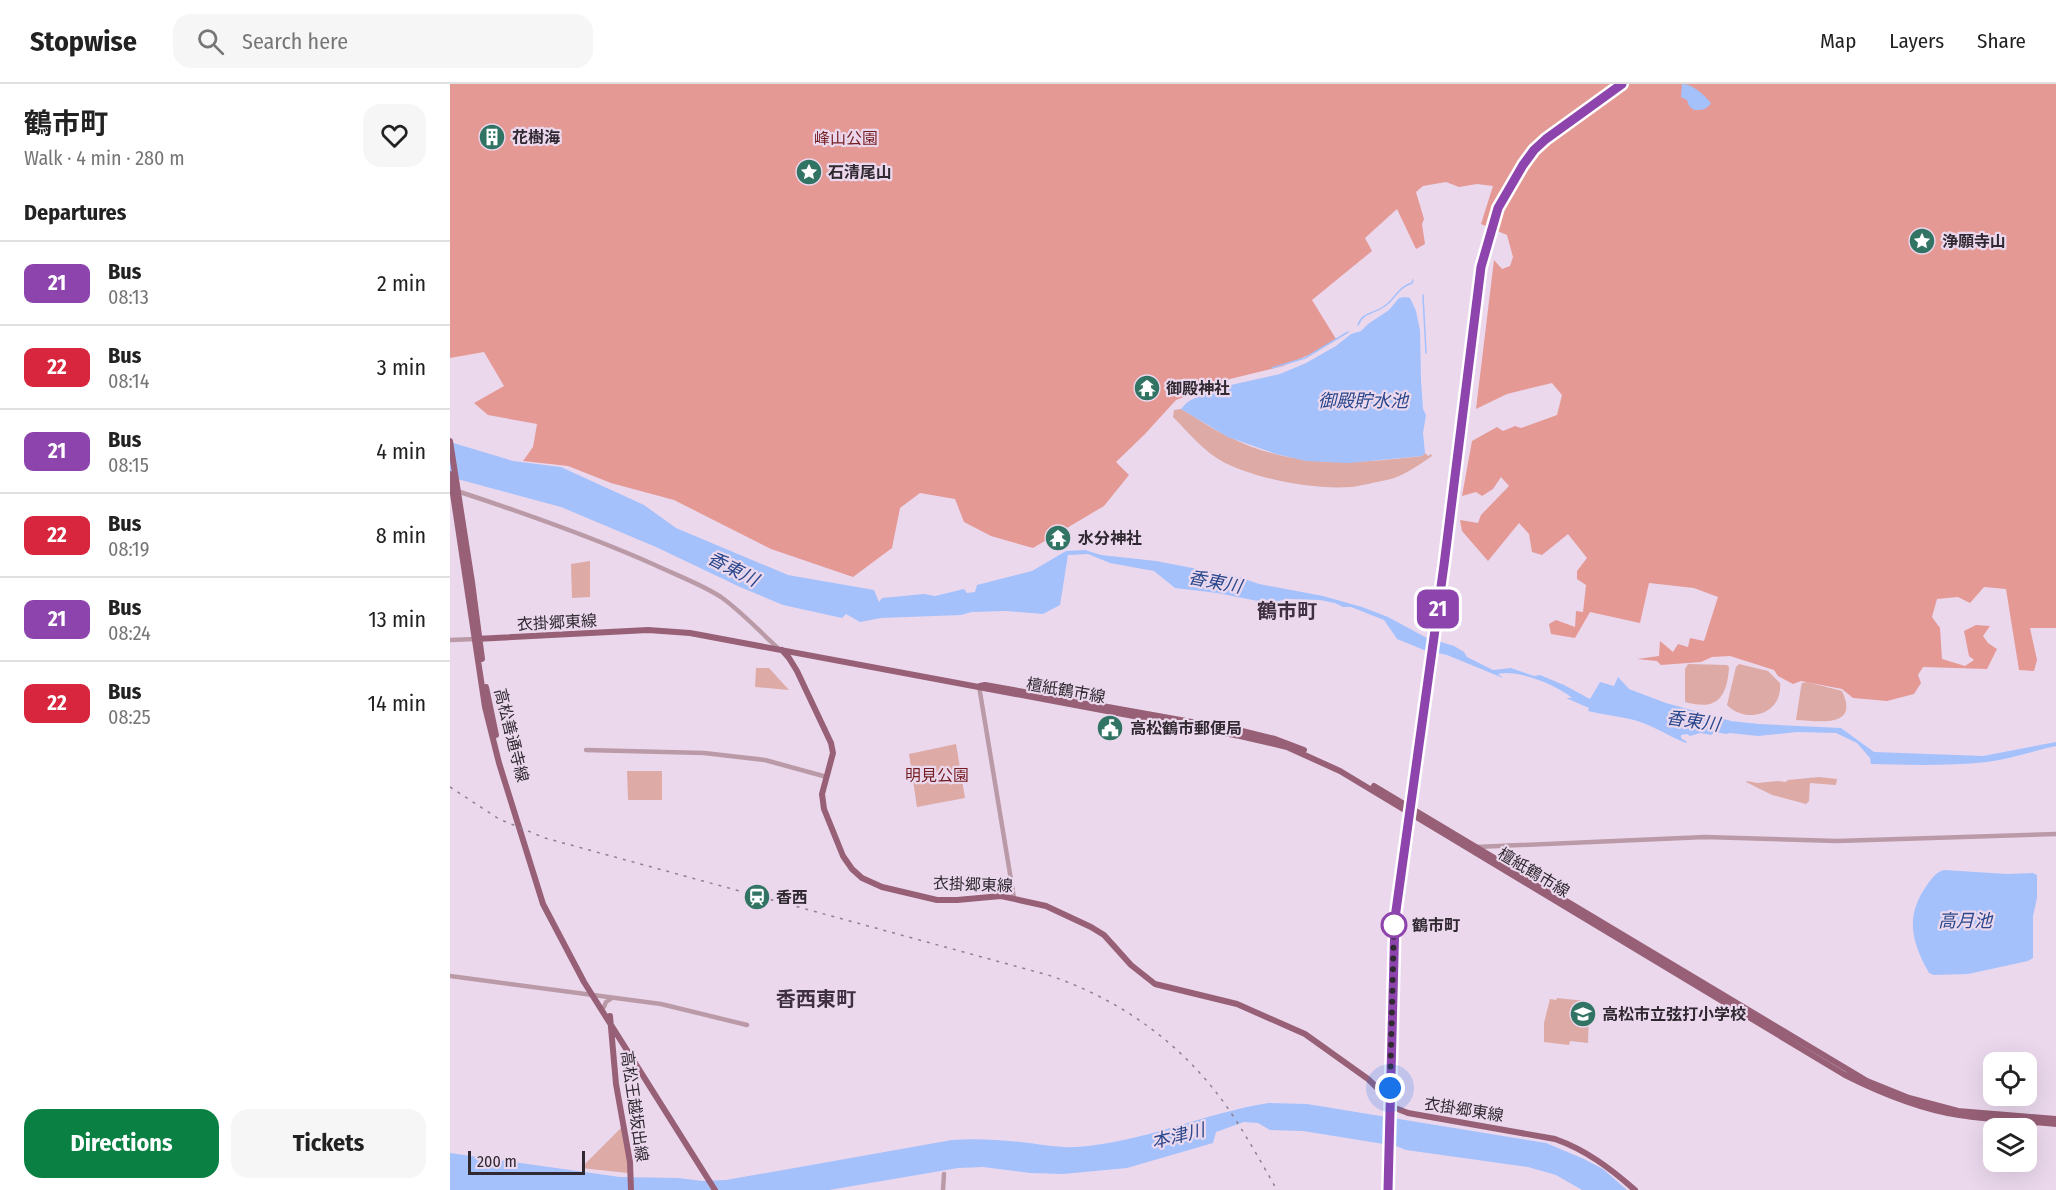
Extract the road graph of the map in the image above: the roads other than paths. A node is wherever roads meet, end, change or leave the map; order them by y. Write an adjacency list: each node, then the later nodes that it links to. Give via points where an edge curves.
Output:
1 (1491, 229): 11 (street, via 1481,267)
2 (450, 441): 4 (main road, 高松善通寺線)
3 (450, 474): 4 (main road, 高松善通寺線)
4 (453, 489): 5 (main road, 高松善通寺線); 7 (street, via 626,551 690,581 735,608)
5 (478, 639): 6 (street); 7 (main road, 衣掛郷東線, via 666,630); 18 (main road, 高松善通寺線, via 492,721 549,918)
6 (450, 640)
7 (781, 650): 8 (main road, 檀紙鶴市線); 10 (main road, 衣掛郷東線, via 797,671 831,743 833,753)
8 (979, 686): 11 (main road, 檀紙鶴市線, via 1274,743 1323,762); 15 (street)
9 (586, 750): 10 (street, via 704,753 765,760)
10 (827, 777): 15 (main road, 衣掛郷東線, via 822,799 829,824 847,862 862,878 882,887 937,900)
11 (1411, 810): 13 (main road, 檀紙鶴市線); 14 (main road, 檀紙鶴市線); 23 (street, via 1395,918)
12 (2056, 834): 14 (street, via 1837,841 1704,837)
13 (1468, 847): 14 (street); 25 (main road, 檀紙鶴市線, via 1867,1086 1957,1115)
14 (1476, 847): 24 (main road, 檀紙鶴市線, via 1867,1081 1958,1111)
15 (1014, 898): 23 (main road, 衣掛郷東線, via 1046,906 1097,930 1155,984 1237,1004 1305,1034 1363,1075)
16 (450, 976): 18 (street)
17 (614, 997): 18 (street); 18 (street); 20 (street)
18 (598, 999): 19 (main road, 高松善通寺線); 21 (main road, 高松善通寺線)
19 (610, 1016): 21 (main road, 高松善通寺線); 22 (main road, 高松善通寺線)
20 (747, 1025)
21 (611, 1026): 22 (main road, 高松善通寺線)
22 (616, 1040): 27 (main road, 高松王越坂出線); 28 (main road, 高松善通寺線)
23 (1390, 1107): 30 (street); 31 (main road, 衣掛郷東線, via 1555,1138 1604,1164)
24 (2056, 1119)
25 (2056, 1124)
26 (944, 1174): 29 (street)
27 (631, 1190)
28 (715, 1190)
29 (944, 1190)
30 (1388, 1190)
31 (1635, 1190)

